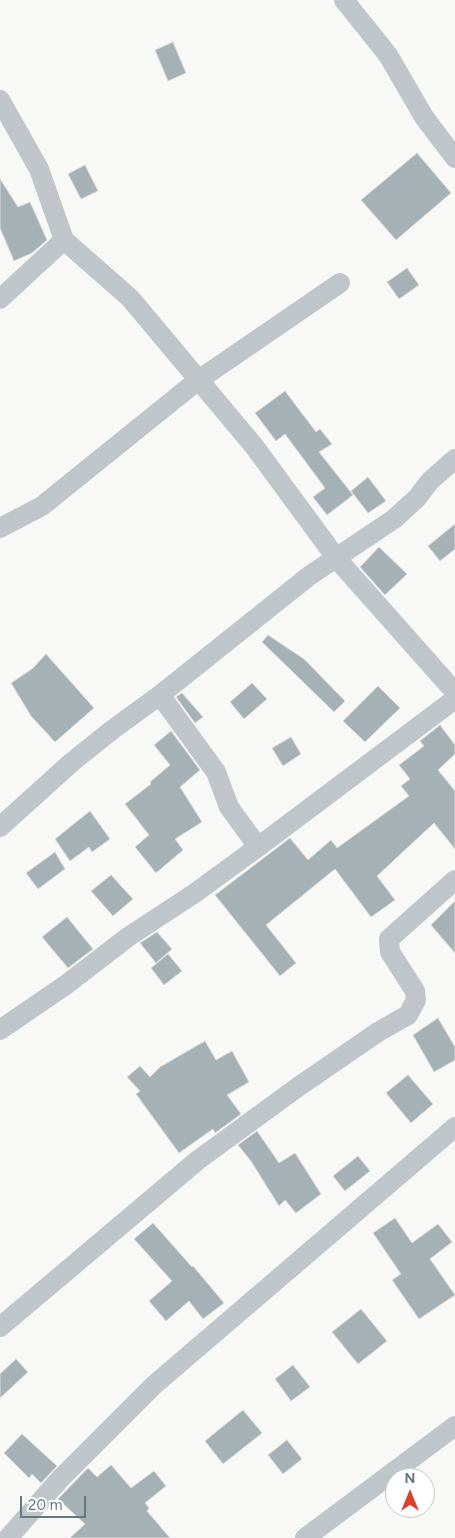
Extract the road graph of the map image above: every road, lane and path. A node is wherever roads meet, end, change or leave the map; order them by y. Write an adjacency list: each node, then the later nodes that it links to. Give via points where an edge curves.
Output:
1 (344, 0): 3 (street, via 388,55 424,117)
2 (0, 100): 4 (street, via 39,169)
3 (455, 158)
4 (64, 240): 6 (street); 7 (street, via 130,298)
5 (340, 283): 7 (street)
6 (0, 299)
7 (197, 380): 9 (street, via 42,506); 10 (street, via 254,446)
8 (455, 459): 10 (street, via 394,519)
9 (0, 528)
10 (337, 559): 11 (street); 12 (street, via 309,576)
11 (455, 692)
12 (160, 695): 14 (street, via 72,762); 15 (street, via 216,772 229,807)
13 (455, 699): 15 (street)
14 (0, 827)
15 (258, 847): 17 (street, via 128,936 67,984)
16 (455, 880): 19 (street, via 389,940 390,952 415,991 416,1000 408,1015 298,1087 198,1160)
17 (0, 1030)
18 (455, 1128): 21 (street, via 154,1385 60,1479)
19 (0, 1326)
20 (455, 1426): 22 (street)
21 (8, 1538)
22 (305, 1538)

